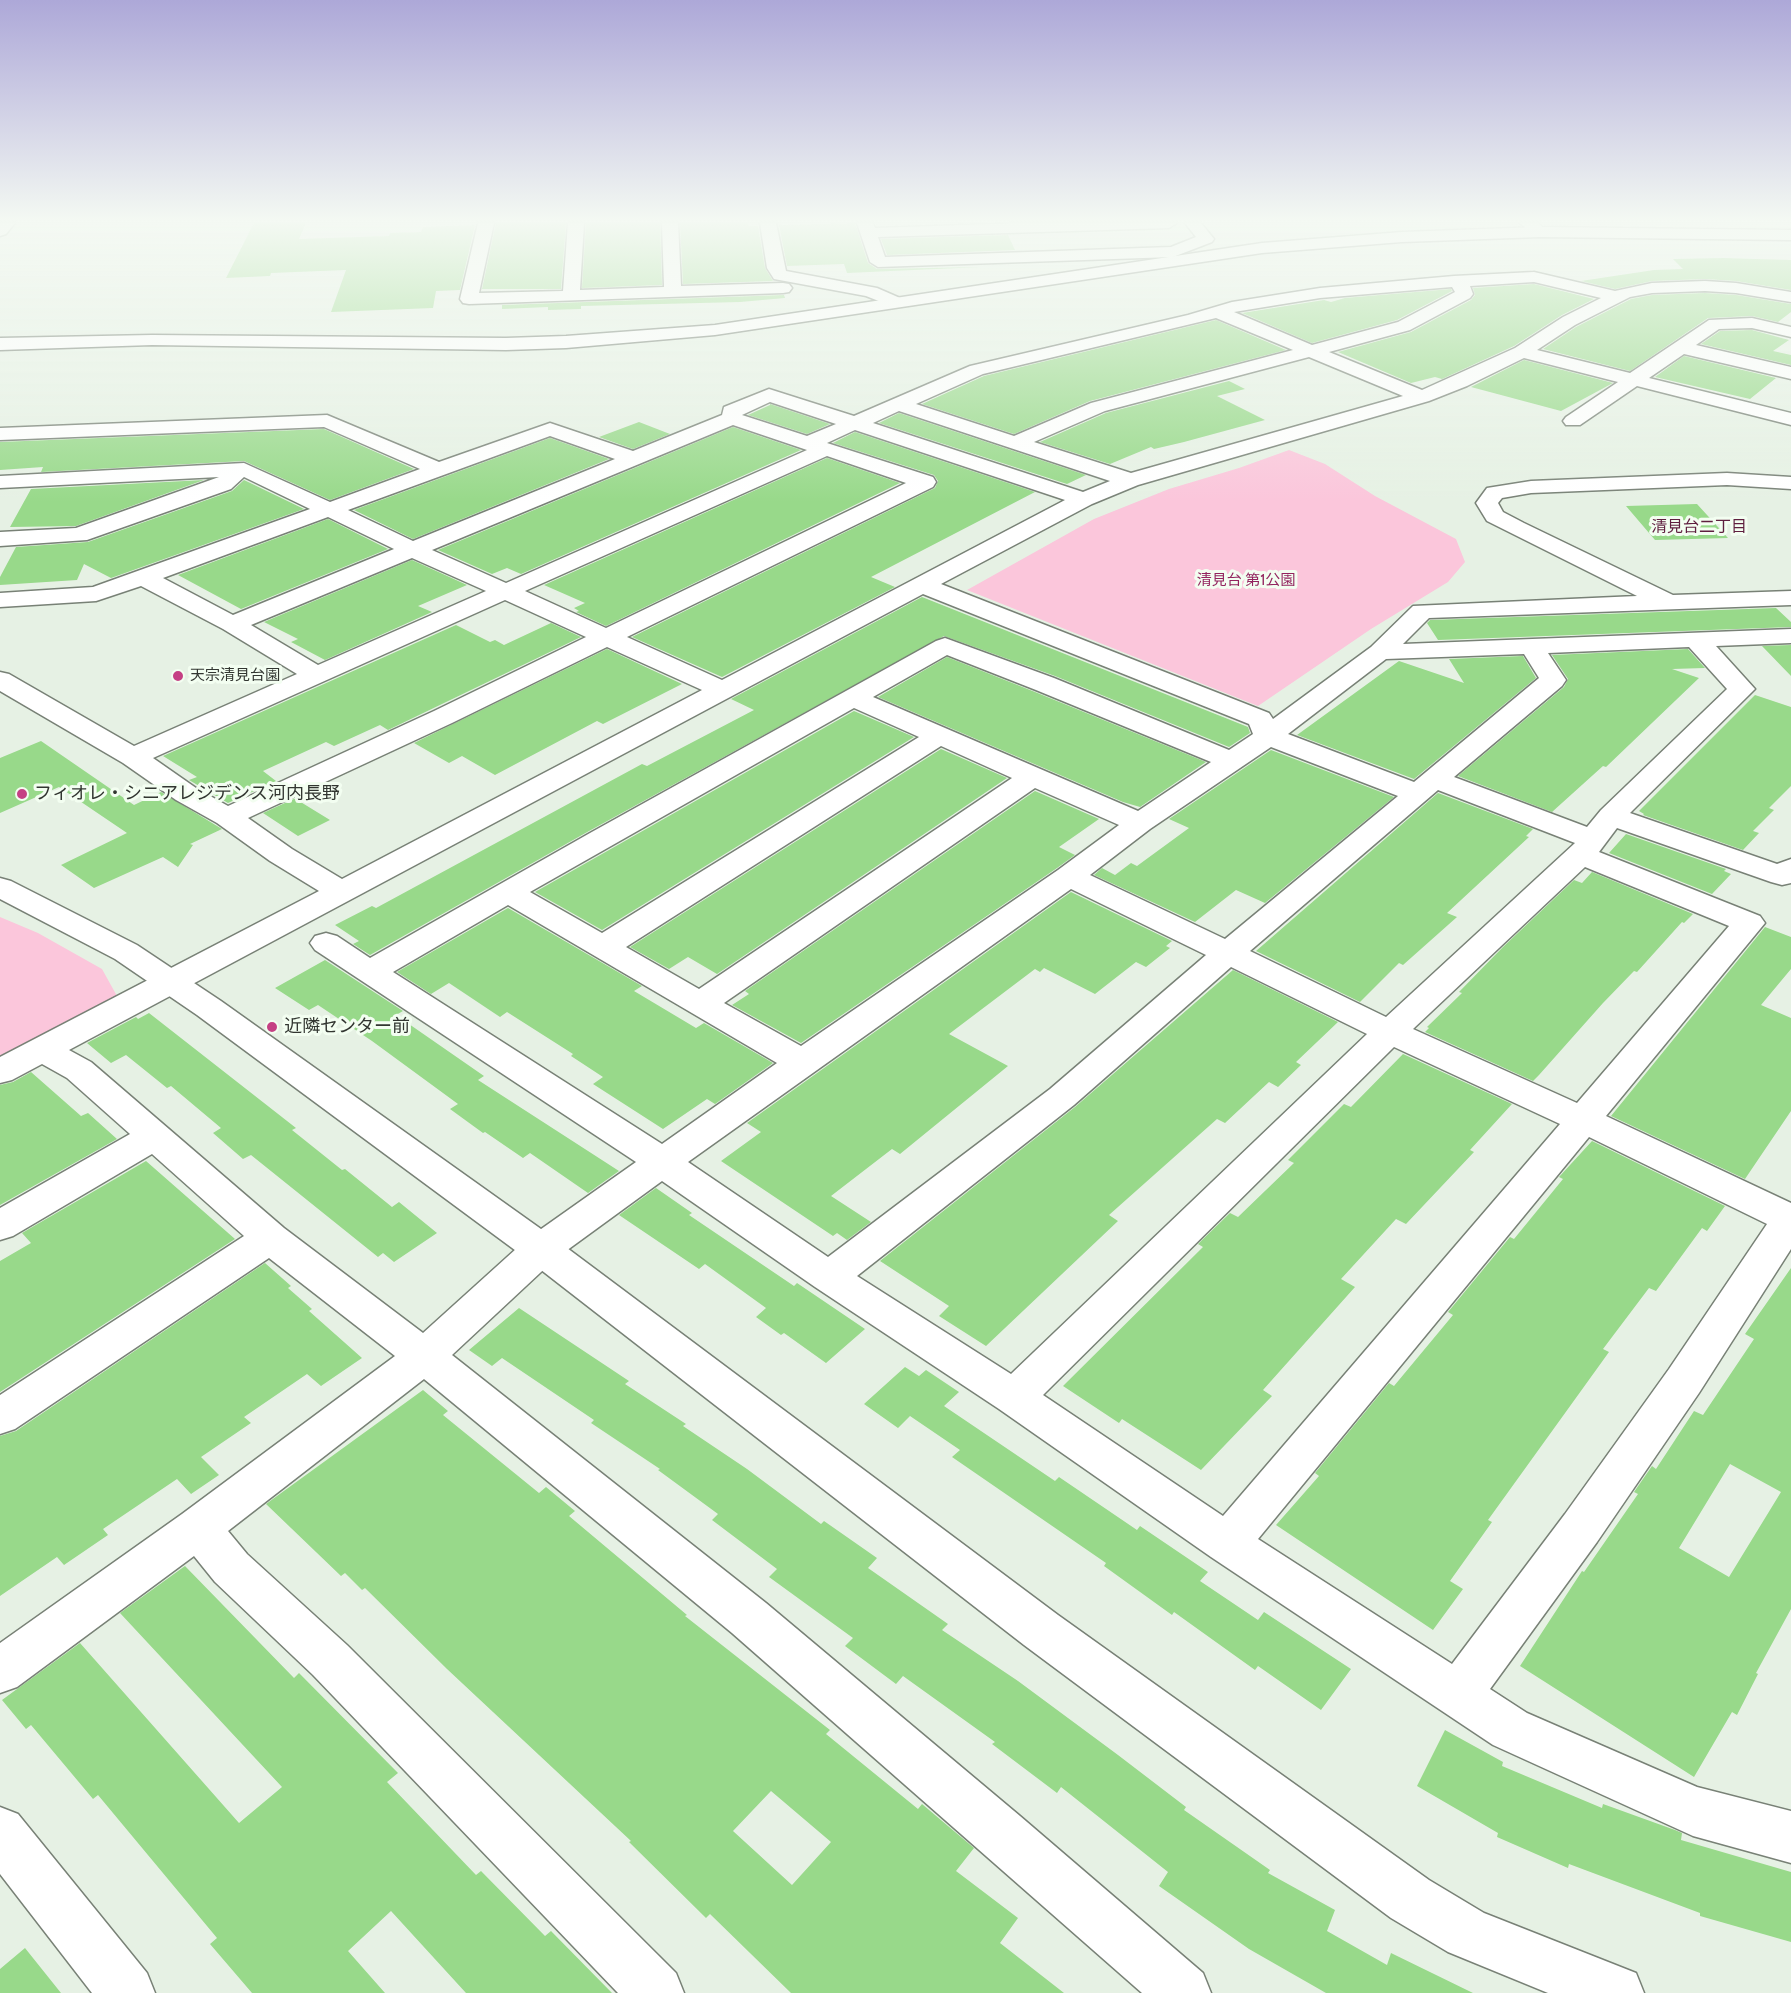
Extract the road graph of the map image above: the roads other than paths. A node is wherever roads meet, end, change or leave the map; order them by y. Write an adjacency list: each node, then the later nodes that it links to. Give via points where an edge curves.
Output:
1 (804, 316): 7 (street, via 715,330 566,342 141,340)
2 (1201, 316): 14 (street, via 976,370)
3 (1227, 316): 10 (street)
4 (1423, 316): 10 (street, via 1404,326)
5 (1578, 316): 9 (street)
6 (1791, 332): 8 (street, via 1752,323 1715,324)
7 (0, 344)
8 (1683, 348): 11 (street); 12 (street)
9 (1522, 351): 12 (street); 13 (street)
10 (1312, 352): 13 (street); 21 (street, via 1098,407)
11 (1791, 373)
12 (1636, 379): 16 (street); 17 (street)
13 (1422, 398): 27 (street)
14 (897, 404): 18 (street); 21 (street)
15 (732, 418): 18 (street, via 731,411 769,395); 22 (street); 23 (street)
16 (1791, 419)
17 (1573, 421)
18 (853, 423): 22 (street); 29 (street)
19 (40, 432): 20 (street); 24 (street); 26 (street, via 327,421)
20 (0, 434)
21 (1017, 442): 27 (street)
22 (818, 446): 36 (street); 42 (street, via 925,482)
23 (633, 458): 26 (street, via 550,429); 33 (street)
24 (17, 469): 25 (street); 30 (street)
25 (244, 469): 31 (street); 32 (street, via 223,484 79,535)
26 (437, 469): 31 (street)
27 (1130, 480): 29 (street)
28 (1791, 483): 39 (street, via 1727,479 1531,487 1495,494 1487,503 1495,516 1516,528)
29 (1084, 499): 35 (street)
30 (0, 506)
31 (330, 510): 33 (street); 34 (street)
32 (3, 544)
33 (414, 550): 36 (street); 40 (street)
34 (143, 578): 38 (street, via 96,594); 40 (street)
35 (921, 585): 48 (street); 51 (street, via 1260,719)
36 (505, 591): 42 (street); 46 (street)
37 (1791, 598): 39 (street)
38 (0, 600)
39 (1670, 603): 45 (street, via 1422,611)
40 (232, 624): 46 (street)
41 (1791, 636): 43 (street)
42 (608, 637): 48 (street); 57 (street)
43 (1697, 641): 44 (street); 56 (street, via 1742,689)
44 (1532, 647): 45 (street); 55 (street, via 1553,680)
45 (1380, 652): 51 (street)
46 (318, 676): 52 (street)
47 (0, 680): 52 (street)
48 (723, 690): 63 (street)
49 (853, 698): 50 (street); 53 (street, via 945,646); 64 (street)
50 (939, 736): 54 (street); 66 (street)
51 (1268, 736): 53 (street); 55 (street)
52 (133, 757): 57 (street)
53 (1232, 761): 58 (street)
54 (1033, 776): 58 (street); 70 (street)
55 (1426, 786): 59 (street); 67 (street)
56 (1611, 816): 59 (street); 60 (street, via 1782,876)
57 (227, 817): 63 (street)
58 (1140, 823): 61 (street)
59 (1586, 847): 71 (street); 75 (street, via 1749,923)
60 (1791, 868)
61 (1069, 876): 67 (street); 73 (street)
62 (0, 887): 69 (street, via 126,952)
63 (342, 892): 69 (street)
64 (509, 893): 66 (street); 68 (street)
65 (326, 943): 68 (street)
66 (603, 947): 70 (street)
67 (1228, 955): 71 (street); 82 (street, via 1062,1097)
68 (369, 972): 77 (street)
69 (170, 980): 72 (street); 81 (street)
70 (701, 1003): 73 (street)
71 (1390, 1032): 75 (street); 84 (street)
72 (42, 1050): 74 (street); 76 (street, via 79,1070)
73 (802, 1062): 77 (street)
74 (0, 1072)
75 (1583, 1120): 78 (street); 87 (street)
76 (153, 1137): 79 (street); 80 (street)
77 (662, 1162): 81 (street); 82 (street)
78 (1791, 1219): 89 (street, via 1581,1528)
79 (0, 1226)
80 (270, 1238): 83 (street); 85 (street)
81 (541, 1249): 83 (street); 95 (street, via 1032,1623 1410,1899 1467,1933)
82 (829, 1277): 84 (street)
83 (424, 1356): 86 (street); 92 (street, via 749,1618 1002,1834)
84 (1014, 1396): 87 (street)
85 (0, 1417)
86 (198, 1528): 88 (street); 94 (street, via 231,1568 330,1660)
87 (1227, 1543): 89 (street)
88 (0, 1671)
89 (1458, 1694): 90 (street, via 1510,1729 1693,1811)
90 (1788, 1830)
91 (0, 1832): 93 (street)
92 (1167, 1990)
93 (126, 1993)
94 (656, 1993)
95 (1616, 1993)

